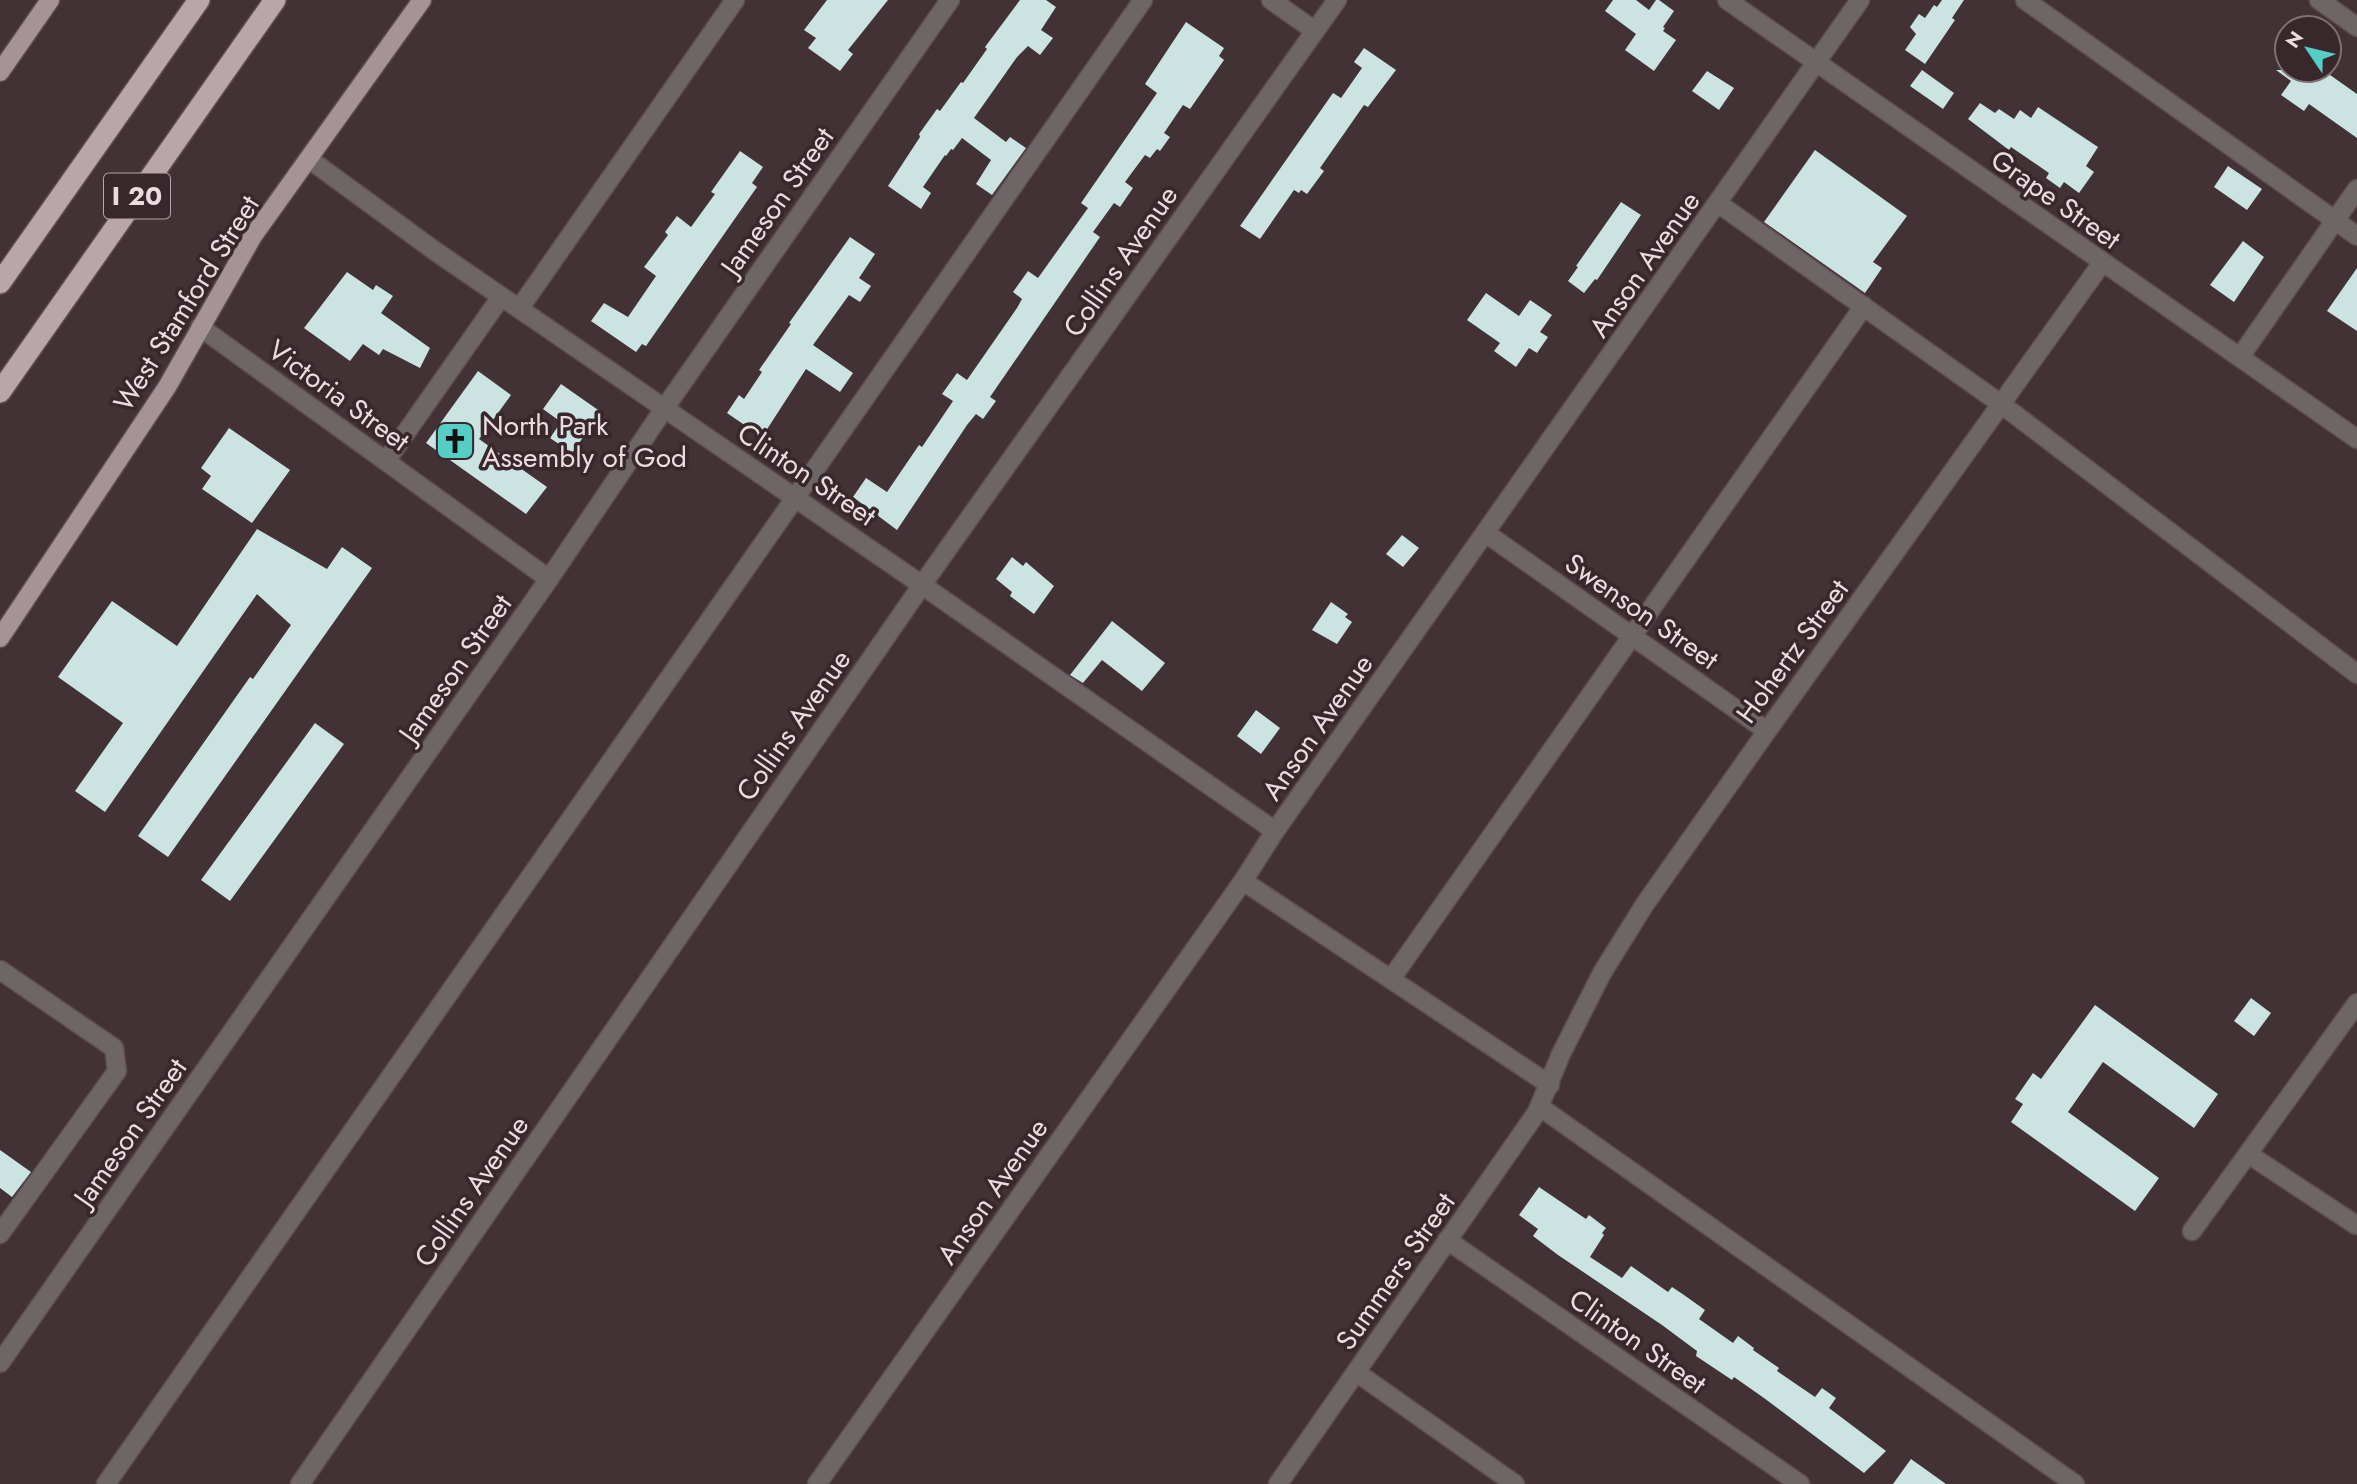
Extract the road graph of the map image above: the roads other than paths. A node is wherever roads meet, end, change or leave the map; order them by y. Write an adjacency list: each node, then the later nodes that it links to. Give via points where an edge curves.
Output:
1 (50, 0): 17 (main road)
2 (199, 0): 24 (highway, I 20)
3 (275, 0): 30 (highway, I 20)
4 (422, 0): 18 (main road, West Stamford Street)
5 (736, 0): 27 (street)
6 (950, 0): 32 (street, Jameson Street)
7 (1143, 0): 35 (street)
8 (1271, 0): 15 (street)
9 (1337, 0): 15 (street, Collins Avenue)
10 (1727, 0): 16 (street, Grape Street)
11 (1860, 0): 16 (street, Anson Avenue)
12 (2025, 0): 21 (street)
13 (2319, 0): 14 (street)
14 (2357, 27)
15 (1315, 31): 38 (street, Collins Avenue)
16 (1817, 63): 20 (street, Anson Avenue); 23 (street, Grape Street)
17 (0, 72)
18 (309, 159): 25 (street, Clinton Street); 28 (main road, West Stamford Street, via 253,236)
19 (2357, 189): 21 (street)
20 (1718, 204): 26 (street); 36 (street, Anson Avenue)
21 (2335, 220): 22 (street); 29 (street)
22 (2357, 236)
23 (2102, 263): 29 (street, Grape Street); 31 (street, Hohertz Street)
24 (0, 283)
25 (502, 296): 27 (street, Clinton Street); 34 (street)
26 (1864, 306): 31 (street); 39 (street)
27 (519, 309): 32 (street, Clinton Street)
28 (200, 327): 34 (street, Victoria Street); 40 (main road, West Stamford Street, via 167,387)
29 (2240, 357): 33 (street, Grape Street)
30 (0, 392)
31 (2001, 404): 41 (street); 42 (street, Hohertz Street)
32 (664, 409): 35 (street, Clinton Street); 37 (street, Jameson Street)
33 (2357, 439)
34 (386, 461): 37 (street, Victoria Street)
35 (796, 499): 38 (street, Clinton Street); 57 (street)
36 (1487, 534): 39 (street, Swenson Street); 43 (street, Anson Avenue)
37 (549, 579): 55 (street, Jameson Street)
38 (922, 585): 43 (street, Clinton Street); 58 (street, Collins Avenue)
39 (1633, 636): 42 (street, Swenson Street); 46 (street)
40 (0, 638)
41 (2357, 674)
42 (1767, 731): 48 (street, Hohertz Street, via 1602,973)
43 (1275, 831): 44 (street, Anson Avenue)
44 (1243, 881): 46 (street); 59 (street, Anson Avenue)
45 (0, 970): 53 (street, via 114,1048 117,1071)
46 (1391, 979): 48 (street)
47 (2356, 1006): 50 (street)
48 (1550, 1084): 49 (street, Summers Street)
49 (1540, 1107): 54 (street, Summers Street); 63 (street)
50 (2248, 1154): 51 (street); 52 (street)
51 (2357, 1225)
52 (2192, 1231)
53 (0, 1234)
54 (1447, 1240): 56 (street, Summers Street); 62 (street, Clinton Street)
55 (3, 1352)
56 (1356, 1372): 60 (street, Summers Street); 61 (street)
57 (106, 1484)
58 (300, 1484)
59 (817, 1484)
60 (1278, 1484)
61 (1515, 1484)
62 (1800, 1484)
63 (2076, 1484)

